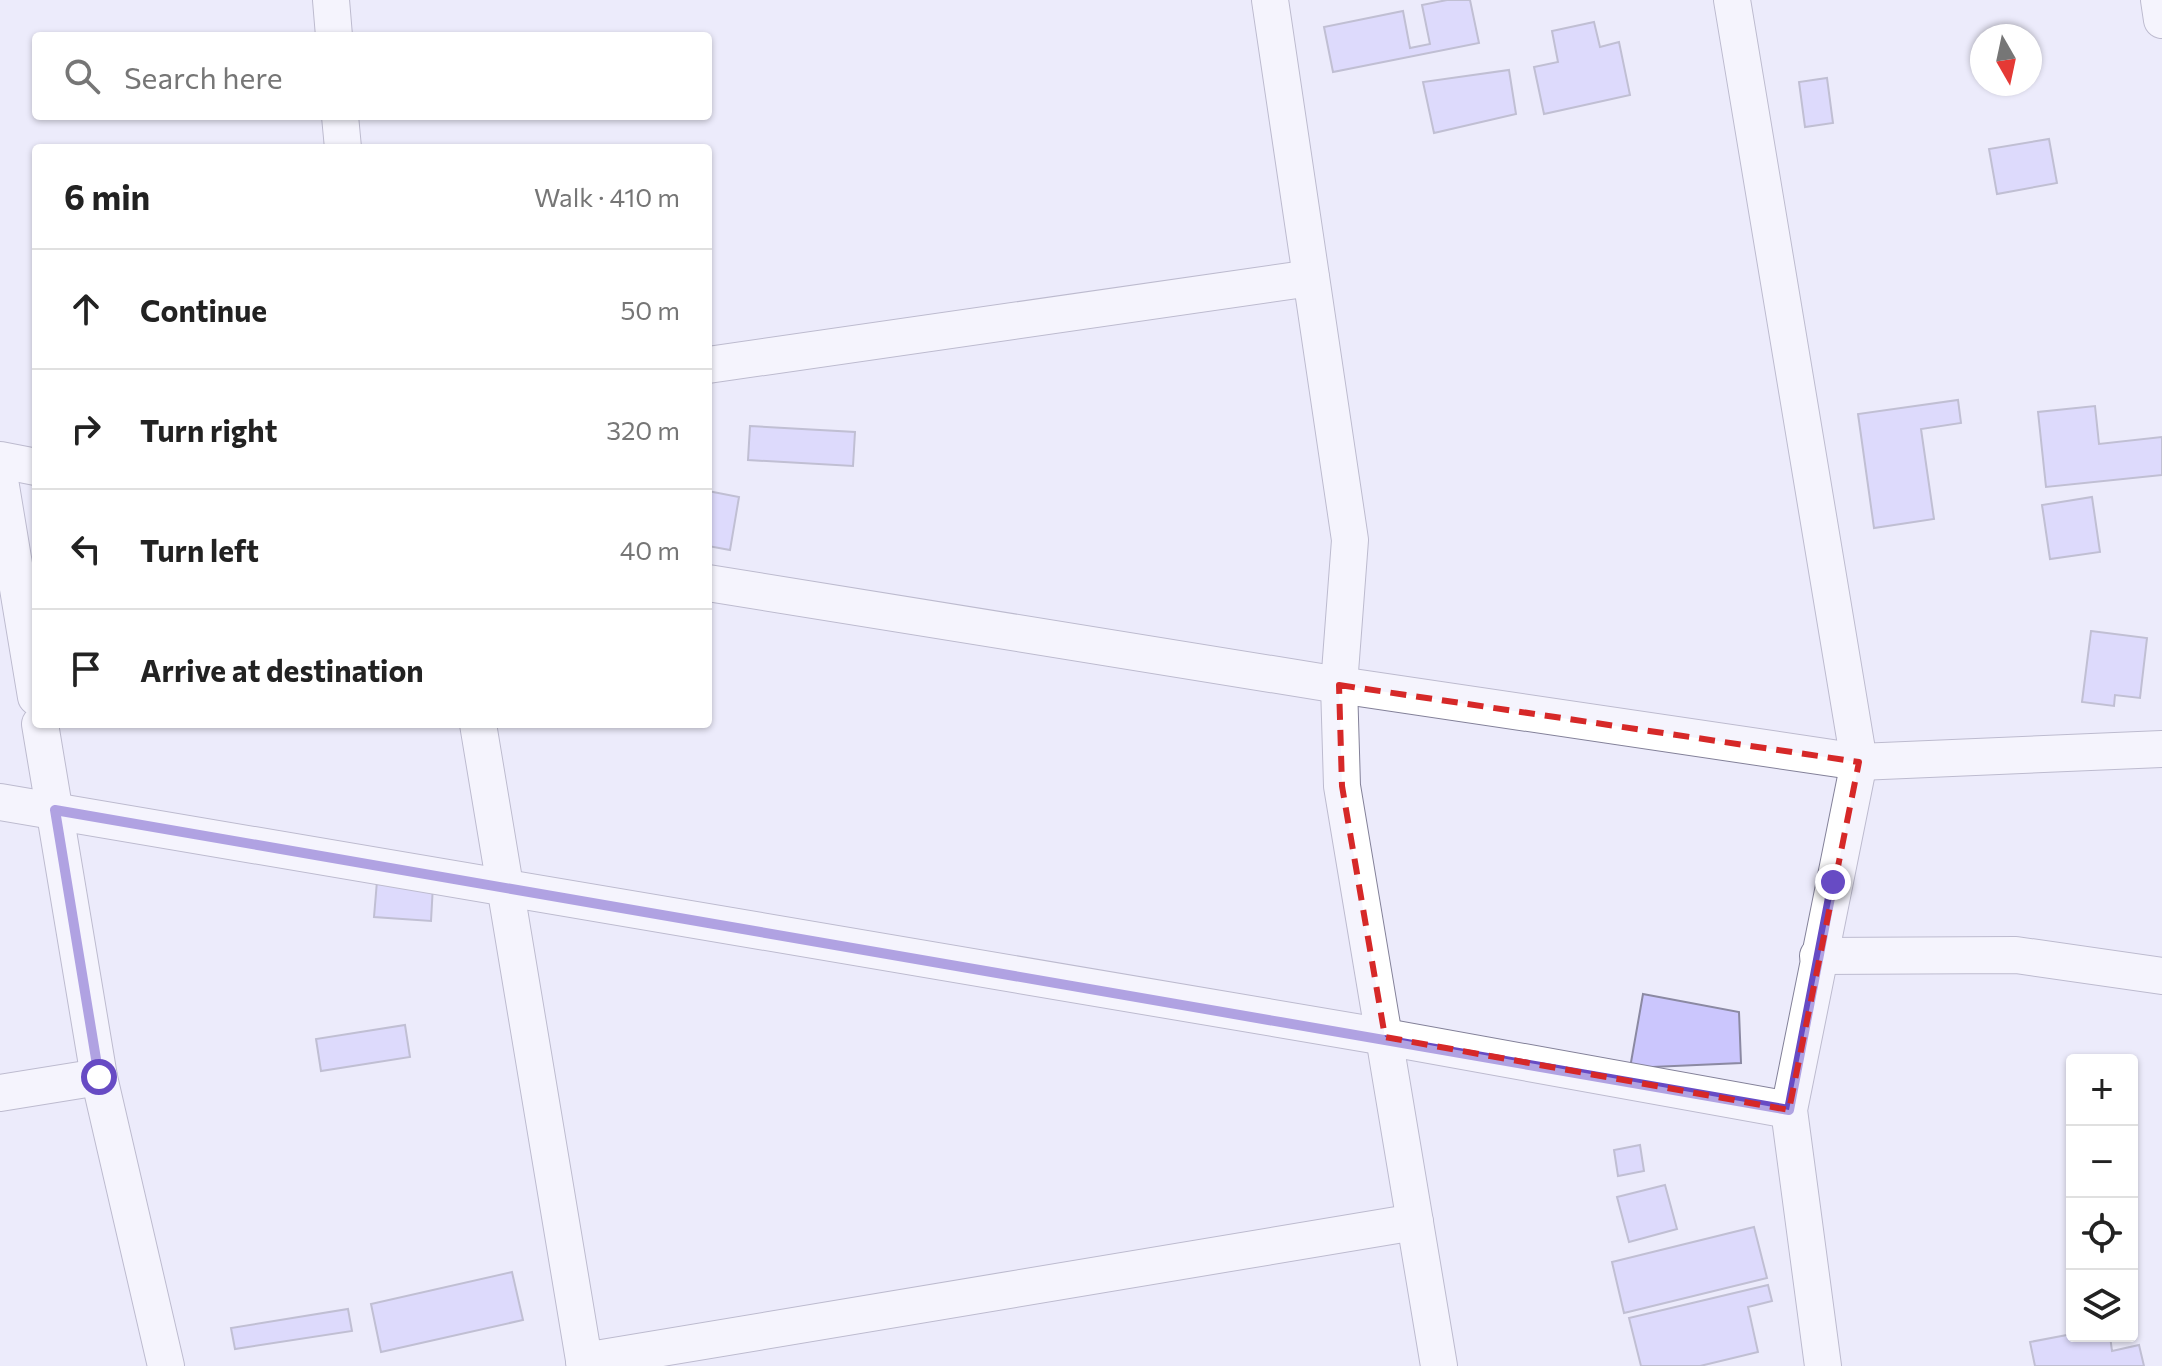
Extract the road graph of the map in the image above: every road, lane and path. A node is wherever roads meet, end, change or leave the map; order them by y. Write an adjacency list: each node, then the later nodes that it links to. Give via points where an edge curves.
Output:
1 (331, 0): 6 (street)
2 (1270, 0): 9 (street)
3 (1732, 0): 20 (street)
4 (2159, 0): 5 (street)
5 (2162, 20)
6 (334, 32)
7 (340, 120): 8 (street)
8 (343, 144)
9 (1311, 278): 10 (street); 16 (street, via 1350,540)
10 (712, 364)
11 (0, 460): 12 (street)
12 (32, 466)
13 (0, 480): 15 (street)
14 (712, 584): 16 (street)
15 (32, 673)
16 (1339, 685): 20 (street); 26 (street, via 1342,786)
17 (41, 728): 22 (street)
18 (479, 728): 23 (street)
19 (2162, 749): 20 (street)
20 (1859, 762): 24 (street)
21 (0, 802): 22 (street)
22 (55, 810): 23 (street); 27 (street)
23 (505, 890): 26 (street); 31 (street)
24 (1818, 956): 25 (street, via 2016,955); 29 (street)
25 (2162, 976)
26 (1385, 1037): 29 (street); 30 (street)
27 (99, 1077): 28 (street); 32 (street)
28 (0, 1093)
29 (1789, 1110): 34 (street)
30 (1415, 1222): 31 (street); 33 (street)
31 (585, 1363)
32 (166, 1366)
33 (1439, 1366)
34 (1823, 1366)

